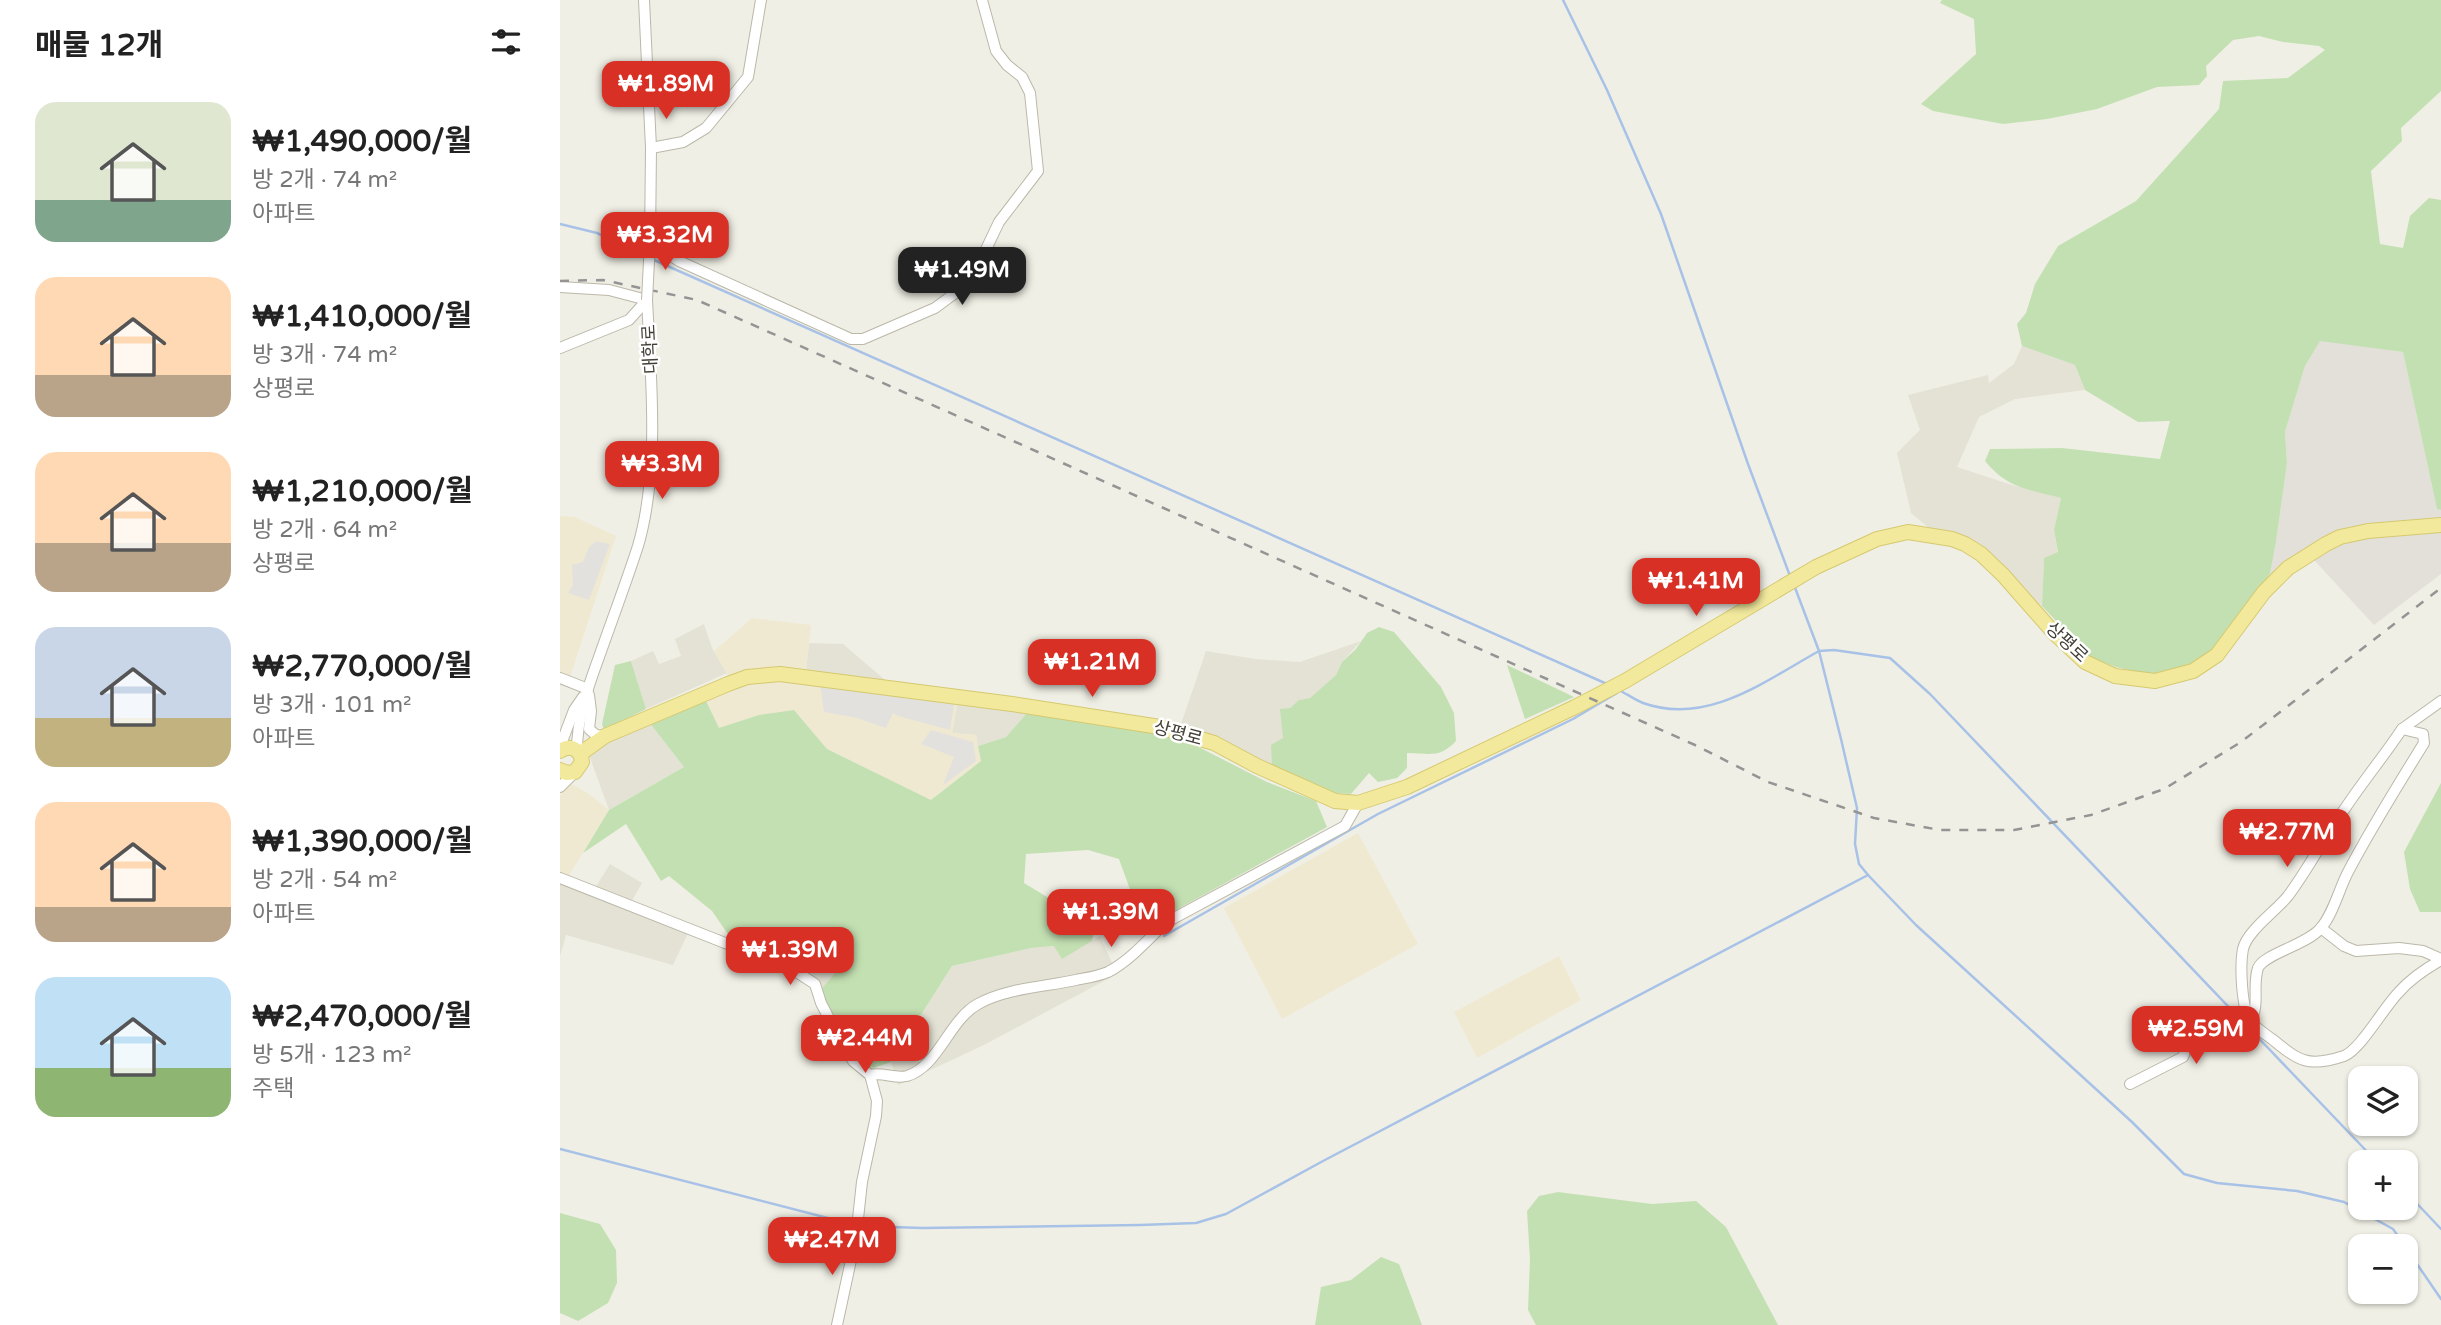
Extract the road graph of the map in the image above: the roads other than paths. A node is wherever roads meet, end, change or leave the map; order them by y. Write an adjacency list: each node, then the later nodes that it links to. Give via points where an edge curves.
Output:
1 (644, 0): 4 (street, 대학로)
2 (761, 0): 4 (street, via 748,78 706,128 683,142)
3 (982, 0): 5 (street, via 996,51 1022,77 1030,93 1038,171 999,222 962,288 935,308 851,340 679,261)
4 (651, 148): 5 (street, 대학로)
5 (650, 242): 7 (street, 대학로, bridge)
6 (560, 287): 7 (street, via 609,290)
7 (648, 300): 8 (street, via 629,320); 11 (street, 대학로, via 649,481 639,543)
8 (560, 348)
9 (2441, 526): 19 (main road, 상평로, via 2368,531 2326,544 2288,568 2264,592 2217,655 2193,671 2155,681 2115,676 2085,662 1981,554 1952,538 1908,532 1877,539 1800,576 1602,693 1407,787)
10 (560, 678): 11 (street)
11 (588, 689): 14 (street, via 589,729 596,736); 15 (street, 대학로); 16 (street, 대학로, via 577,733)
12 (2441, 701): 13 (street)
13 (2402, 729): 21 (street, via 2423,733 2424,743 2347,873); 23 (street, via 2286,898 2246,941 2241,969)
14 (606, 736): 16 (main road, 상평로); 19 (main road, 상평로, via 747,677 780,674 1160,727 1214,743 1335,801)
15 (560, 749): 16 (main road)
16 (578, 752): 17 (main road, via 581,766)
17 (568, 771): 18 (street)
18 (560, 787)
19 (1358, 803): 25 (street, via 1345,826 1165,923 1107,972 976,1005 921,1069)
20 (560, 878): 24 (street, via 792,969 815,984 853,1061)
21 (2321, 928): 22 (street, via 2356,950 2399,948); 23 (street, via 2258,967 2256,1009)
22 (2441, 959): 23 (street, via 2400,990 2347,1055 2312,1062 2296,1059)
23 (2247, 1025): 26 (street, via 2235,1034 2201,1035 2188,1044 2183,1057)
24 (870, 1075): 25 (street, via 883,1072); 27 (street)
25 (891, 1076): 27 (street, via 880,1081)
26 (2130, 1084)
27 (877, 1101): 28 (street)
28 (837, 1325)

